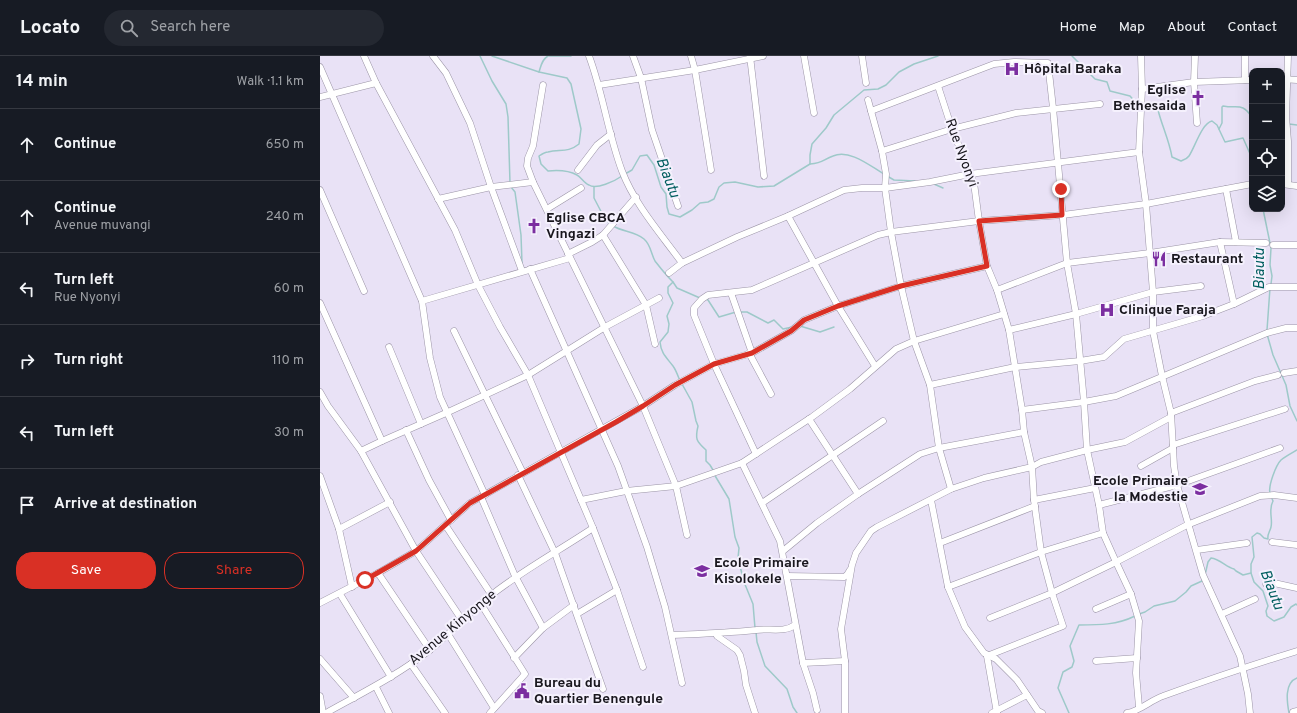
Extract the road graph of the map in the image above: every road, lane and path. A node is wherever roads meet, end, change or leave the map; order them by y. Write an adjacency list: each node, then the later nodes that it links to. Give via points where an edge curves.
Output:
1 (364, 56): 23 (street)
2 (433, 56): 50 (street, via 446,73 470,123)
3 (589, 56): 26 (street)
4 (633, 56): 17 (street)
5 (691, 56): 16 (street)
6 (763, 56): 13 (street)
7 (804, 56): 35 (street)
8 (862, 56): 24 (street)
9 (1141, 56): 28 (street)
10 (1194, 56): 22 (street)
11 (1245, 56): 19 (street)
12 (1288, 56): 18 (street)
13 (750, 57): 16 (street); 45 (street)
14 (1014, 59): 27 (street); 33 (street, via 1048,63)
15 (320, 67): 29 (street)
16 (695, 70): 17 (street); 43 (street)
17 (641, 78): 26 (street); 58 (street, via 652,130)
18 (1285, 79): 21 (street); 47 (street, via 1288,141)
19 (1245, 80): 20 (street); 22 (street)
20 (1249, 80)
21 (1297, 80)
22 (1194, 82): 28 (street); 36 (street)
23 (376, 83): 29 (street); 56 (street)
24 (866, 83)
25 (543, 85): 46 (street, via 533,146 527,166)
26 (599, 85): 38 (street)
27 (938, 86): 34 (street); 37 (street, Rue Nyonyi)
28 (1142, 89): 40 (street)
29 (331, 95): 30 (street); 86 (street)
30 (320, 97)
31 (868, 100): 34 (street)
32 (1100, 104): 33 (street)
33 (1054, 108): 37 (street, via 1016,113); 41 (street)
34 (871, 111): 39 (street)
35 (814, 113)
36 (1197, 123)
37 (952, 129): 39 (street); 44 (street, Rue Nyonyi)
38 (612, 134): 42 (street, via 597,145); 55 (street, via 625,178)
39 (882, 151): 52 (street, via 886,175)
40 (1139, 152): 41 (street); 57 (street)
41 (1059, 163): 44 (street); 60 (street)
42 (578, 170)
43 (711, 170)
44 (970, 174): 52 (street); 62 (street, Rue Nyonyi, via 974,183)
45 (764, 176)
46 (533, 182): 50 (street); 59 (street)
47 (1285, 184): 49 (street)
48 (1249, 185): 53 (street)
49 (1297, 186)
50 (491, 188): 56 (street); 75 (street)
51 (581, 188): 59 (street)
52 (885, 188): 61 (street, via 844,190); 63 (street)
53 (1226, 189): 57 (street); 66 (street)
54 (320, 190): 82 (street)
55 (636, 197): 64 (street); 71 (street)
56 (438, 199): 77 (street, via 455,230)
57 (1146, 204): 60 (street); 68 (street)
58 (678, 206)
59 (546, 209): 69 (street)
60 (1062, 215): 62 (street); 72 (street)
61 (788, 216): 70 (street); 71 (street)
62 (979, 221): 63 (street); 73 (street, Rue Nyonyi)
63 (891, 232): 70 (street); 78 (street)
64 (603, 235): 69 (street); 89 (street)
65 (1220, 242): 66 (street); 68 (street); 88 (street)
66 (1236, 242): 67 (street)
67 (1297, 245)
68 (1150, 253): 72 (street); 83 (street)
69 (569, 256): 74 (street); 93 (street)
70 (814, 262): 84 (street, via 752,290); 90 (street)
71 (682, 263): 76 (street)
72 (1067, 263): 81 (street); 92 (street)
73 (987, 266): 78 (street); 81 (street, Rue Nyonyi)
74 (530, 269): 75 (street); 101 (street)
75 (522, 271): 77 (street)
76 (669, 273)
77 (478, 285): 86 (street); 108 (street)
78 (901, 286): 90 (street); 98 (street)
79 (1201, 286): 83 (street)
80 (1297, 287): 88 (street, via 1271,287)
81 (997, 290): 91 (street, Rue Nyonyi)
82 (364, 291)
83 (1153, 292): 92 (street); 97 (street)
84 (731, 293): 102 (street); 104 (street, via 708,296 694,308 694,315)
85 (659, 298): 89 (street)
86 (422, 301): 118 (street, via 430,358)
87 (320, 303): 126 (street)
88 (1234, 304): 97 (street)
89 (646, 305): 93 (street); 99 (street)
90 (838, 306): 102 (street, via 804,320 791,331); 105 (street)
91 (1004, 314): 95 (street, Rue Nyonyi); 98 (street)
92 (1076, 314): 95 (street); 103 (street)
93 (604, 328): 101 (street); 115 (street)
94 (1297, 328): 109 (street, via 1286,328 1260,336)
95 (1008, 330): 106 (street, Rue Nyonyi)
96 (454, 331): 113 (street)
97 (1153, 331): 103 (street, via 1124,339 1104,357); 109 (street)
98 (914, 341): 105 (street, via 896,350); 110 (street)
99 (655, 344)
100 (389, 347): 122 (street)
101 (568, 352): 108 (street); 124 (street)
102 (750, 353): 104 (street); 112 (street)
103 (1080, 361): 106 (street); 114 (street)
104 (714, 364): 115 (street); 133 (street)
105 (875, 366): 120 (street, via 850,389)
106 (1015, 368): 110 (street); 117 (street, Rue Nyonyi)
107 (1297, 371): 119 (street, via 1255,381)
108 (528, 375): 113 (street); 132 (street)
109 (1162, 376): 114 (street, via 1116,396); 119 (street)
110 (930, 385): 128 (street)
111 (320, 392): 131 (street)
112 (771, 394)
113 (486, 395): 118 (street); 138 (street)
114 (1084, 402): 117 (street); 130 (street)
115 (643, 406): 124 (street); 141 (street)
116 (1285, 409): 127 (street)
117 (1022, 410): 125 (street, Rue Nyonyi)
118 (446, 413): 122 (street); 146 (street)
119 (1171, 415): 127 (street); 130 (street, via 1125,442)
120 (809, 419): 133 (street); 134 (street)
121 (883, 421): 134 (street)
122 (421, 424): 123 (street)
123 (406, 430): 126 (street); 154 (street)
124 (602, 430): 132 (street); 144 (street)
125 (1024, 432): 128 (street); 137 (street, Rue Nyonyi)
126 (382, 441): 131 (street)
127 (1173, 446): 136 (street); 140 (street)
128 (939, 448): 143 (street); 145 (street, via 920,454)
129 (1280, 448): 140 (street)
130 (1087, 450): 137 (street, via 1041,462); 142 (street)
131 (361, 451): 150 (street)
132 (562, 452): 138 (street); 148 (street)
133 (756, 454): 135 (street)
134 (832, 456): 145 (street); 151 (street)
135 (742, 463): 141 (street); 151 (street)
136 (1141, 466)
137 (1032, 467): 143 (street, via 984,478); 152 (street, Rue Nyonyi)
138 (521, 474): 146 (street); 169 (street)
139 (320, 476): 158 (street)
140 (1176, 485): 153 (street); 155 (street)
141 (676, 486): 144 (street); 160 (street)
142 (1095, 488): 152 (street); 153 (street)
143 (951, 490): 149 (street)
144 (626, 491): 148 (street); 197 (street, via 647,547)
145 (858, 494): 167 (street)
146 (483, 496): 154 (street, via 470,503); 173 (street)
147 (1297, 498): 155 (street, via 1260,496)
148 (581, 500): 157 (street)
149 (931, 500): 162 (street); 171 (street, via 871,531 856,552)
150 (390, 502): 158 (street); 166 (street)
151 (762, 503): 167 (street)
152 (1035, 503): 162 (street); 168 (street, Rue Nyonyi)
153 (1099, 505): 159 (street)
154 (451, 520): 156 (street)
155 (1187, 525): 165 (street); 170 (street)
156 (446, 526): 166 (street); 182 (street)
157 (593, 528): 169 (street, Avenue Kinyonge); 179 (street)
158 (339, 529): 176 (street)
159 (1103, 533): 168 (street); 170 (street)
160 (687, 535)
161 (1272, 542): 164 (street)
162 (940, 543): 177 (street)
163 (1247, 543): 165 (street)
164 (1297, 545)
165 (1197, 550): 190 (street, via 1205,578)
166 (416, 551): 172 (street); 192 (street)
167 (783, 551): 174 (street)
168 (1041, 552): 177 (street); 180 (street, Rue Nyonyi)
169 (555, 553): 173 (street, Avenue Kinyonge); 187 (street)
170 (1116, 562): 180 (street); 183 (street)
171 (852, 565): 174 (street, via 844,577); 205 (street, via 841,629)
172 (378, 573): 176 (street); 198 (street)
173 (516, 576): 182 (street, Avenue Kinyonge); 194 (street)
174 (787, 576): 193 (street)
175 (1266, 584): 178 (street, via 1274,583)
176 (352, 587): 181 (street)
177 (948, 587): 200 (street, via 965,627)
178 (1297, 588)
179 (617, 590): 189 (street); 208 (street)
180 (1052, 593): 191 (street); 200 (street, Rue Nyonyi, via 1063,626)
181 (340, 594): 185 (street); 210 (street)
182 (491, 594): 186 (street, Avenue Kinyonge)
183 (1131, 594): 188 (street); 202 (street, via 1139,621)
184 (1255, 599): 190 (street)
185 (320, 603)
186 (481, 604): 192 (street, Avenue Kinyonge); 201 (street)
187 (574, 605): 189 (street); 194 (street)
188 (1096, 609)
189 (577, 614): 213 (street)
190 (1222, 614): 209 (street, via 1240,656)
191 (990, 618)
192 (462, 620): 195 (street, Avenue Kinyonge)
193 (795, 625): 196 (street, via 790,629); 206 (street)
194 (543, 628): 201 (street)
195 (448, 634): 198 (street, Avenue Kinyonge); 217 (street)
196 (716, 634): 197 (street); 220 (street, via 740,655)
197 (672, 635): 211 (street)
198 (430, 650): 207 (street, Avenue Kinyonge)
199 (1297, 651): 209 (street)
200 (987, 656): 214 (street, via 996,659 1017,680); 221 (street)
201 (514, 658): 217 (street, via 525,674)
202 (1137, 658): 204 (street); 218 (street)
203 (320, 659): 216 (street)
204 (1096, 661)
205 (845, 662): 206 (street); 227 (street)
206 (803, 663): 219 (street)
207 (411, 664): 210 (street, Avenue Kinyonge); 225 (street)
208 (643, 667)
209 (1242, 667): 218 (street, via 1154,699); 230 (street)
210 (391, 677): 212 (street, Avenue Kinyonge)
211 (682, 683)
212 (376, 687): 216 (street, Avenue Kinyonge); 224 (street)
213 (603, 689)
214 (1026, 695): 221 (street); 228 (street)
215 (320, 696): 222 (street)
216 (354, 698): 223 (street, Avenue Kinyonge)
217 (494, 708): 226 (street)
218 (1139, 708): 229 (street)
219 (817, 710)
220 (753, 712)
221 (995, 712)
222 (323, 713)
223 (326, 713)
224 (389, 713)
225 (445, 713)
226 (490, 713)
227 (845, 713)
228 (1042, 713)
229 (1127, 713)
230 (1250, 713)

